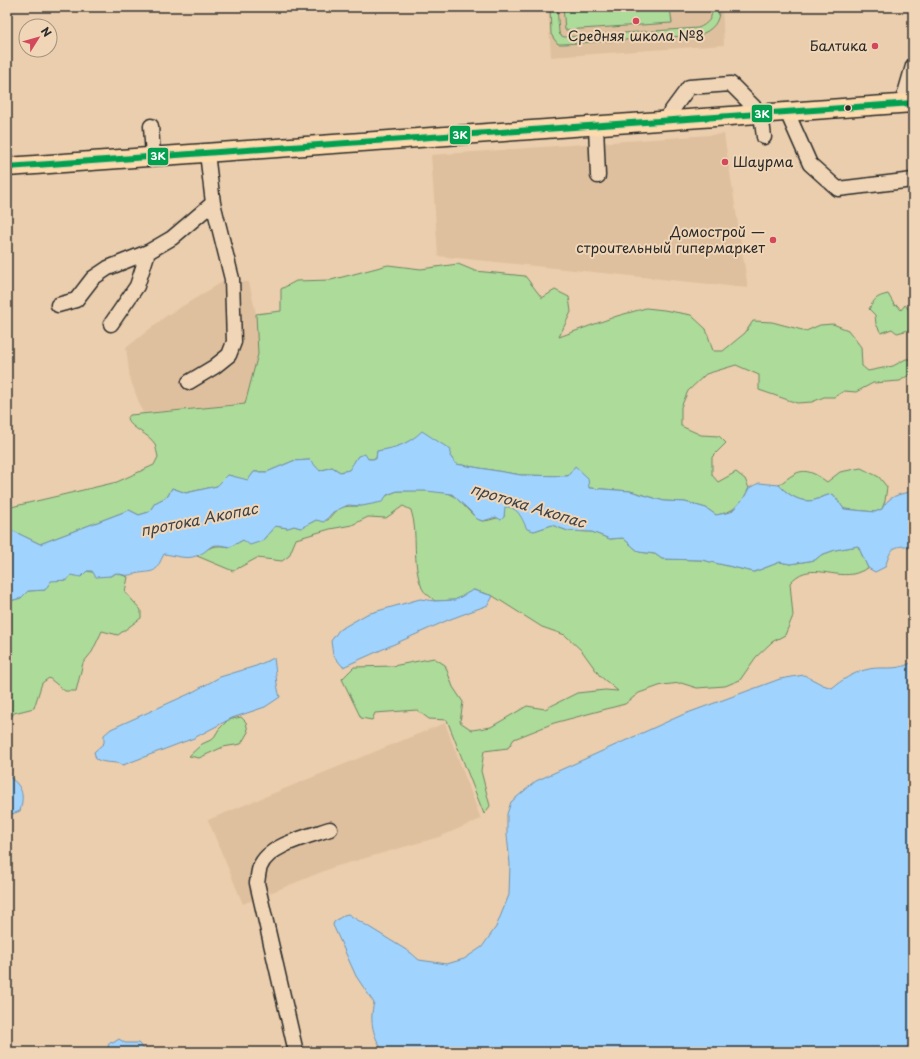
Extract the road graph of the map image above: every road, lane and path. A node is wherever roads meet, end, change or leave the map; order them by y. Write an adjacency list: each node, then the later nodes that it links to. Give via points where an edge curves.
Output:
1 (913, 66): 2 (lane)
2 (907, 103): 3 (main road)
3 (787, 112): 4 (main road); 13 (lane, via 810,164 838,189)
4 (761, 114): 5 (main road); 5 (lane, via 731,84 689,87); 8 (lane)
5 (664, 121): 7 (main road)
6 (150, 126): 10 (lane)
7 (596, 126): 9 (main road); 12 (lane)
8 (764, 137)
9 (207, 153): 10 (main road); 14 (lane)
10 (153, 157): 11 (main road)
11 (7, 167)
12 (598, 176)
13 (913, 180)
14 (213, 203): 15 (lane, via 172,238); 18 (lane, via 232,279 234,342 229,354 214,367)
15 (148, 252): 16 (lane, via 108,268 93,278 76,300); 17 (lane, via 137,286)
16 (58, 305)
17 (111, 324)
18 (189, 382)
19 (330, 829): 20 (lane, via 278,848 266,857 259,867 257,883)
20 (296, 1052)

